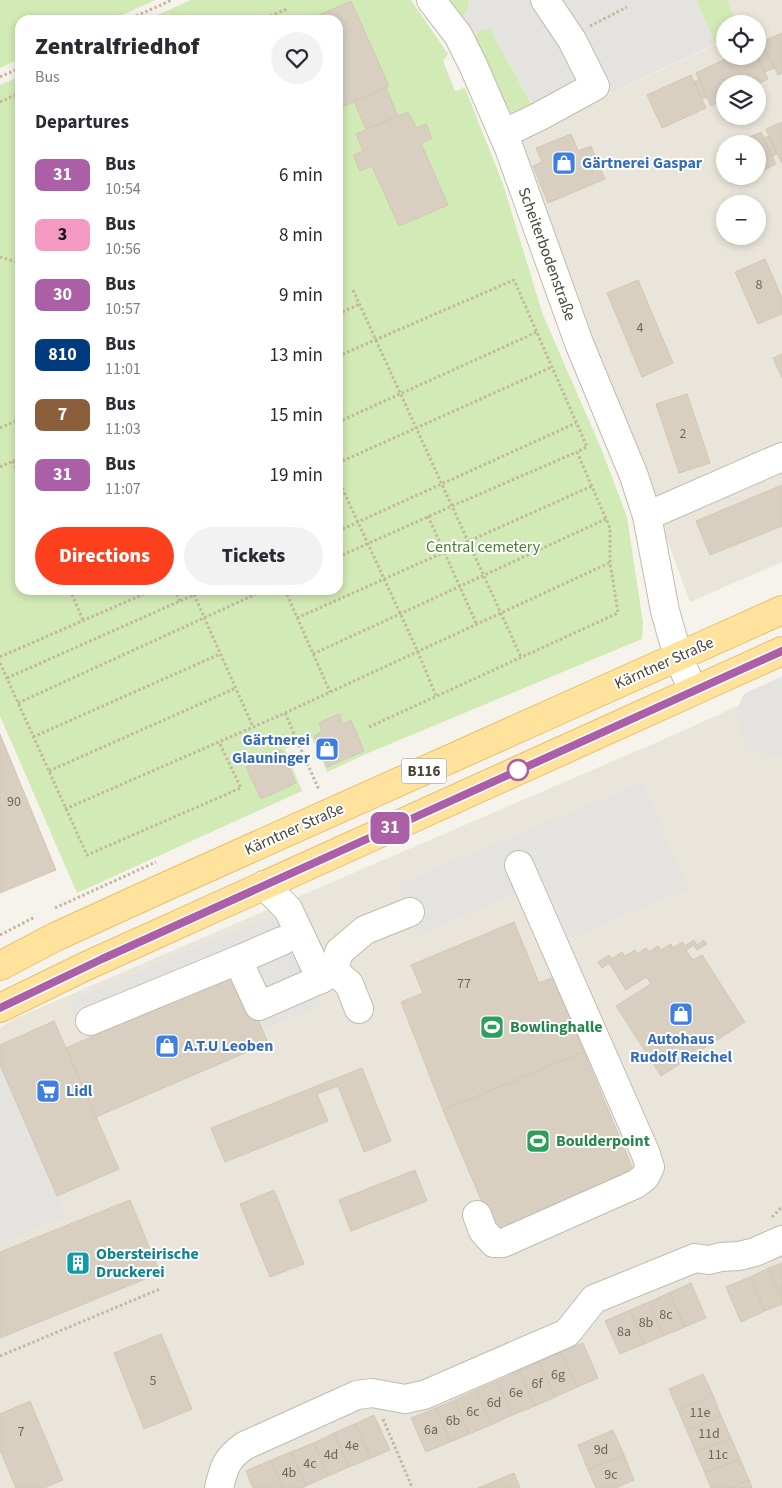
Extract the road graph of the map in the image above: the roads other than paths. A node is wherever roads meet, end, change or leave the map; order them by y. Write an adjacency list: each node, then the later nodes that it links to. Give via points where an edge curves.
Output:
1 (431, 0): 3 (street, Scheiterbodenstraße, via 458,35)
2 (545, 0): 3 (street, via 572,40 595,86)
3 (503, 134): 5 (street, Scheiterbodenstraße, via 579,342)
4 (782, 457): 5 (street)
5 (648, 516): 8 (street, Scheiterbodenstraße, via 665,611)
6 (782, 610): 8 (main road, Kärntner Straße / B116)
7 (782, 651): 9 (main road, B116)
8 (678, 656): 9 (street, Scheiterbodenstraße); 15 (main road, Kärntner Straße / B116, via 55,937)
9 (693, 691): 11 (main road, B116)
10 (519, 865): 20 (street, via 650,1167 636,1184 503,1243 494,1243 483,1231)
11 (264, 885): 16 (street, via 288,909); 17 (main road, B116)
12 (410, 912): 16 (street, via 365,930 338,952)
13 (282, 941): 14 (street)
14 (238, 960): 16 (street, via 259,1006); 19 (street)
15 (0, 966)
16 (328, 975): 18 (street, via 349,984)
17 (0, 1008)
18 (359, 1009)
19 (90, 1021)
20 (476, 1215)
21 (782, 1240): 22 (street, via 739,1256 709,1260 694,1258 594,1299 567,1333 424,1395 405,1399 372,1393 357,1395 244,1446 224,1467)
22 (219, 1488)

